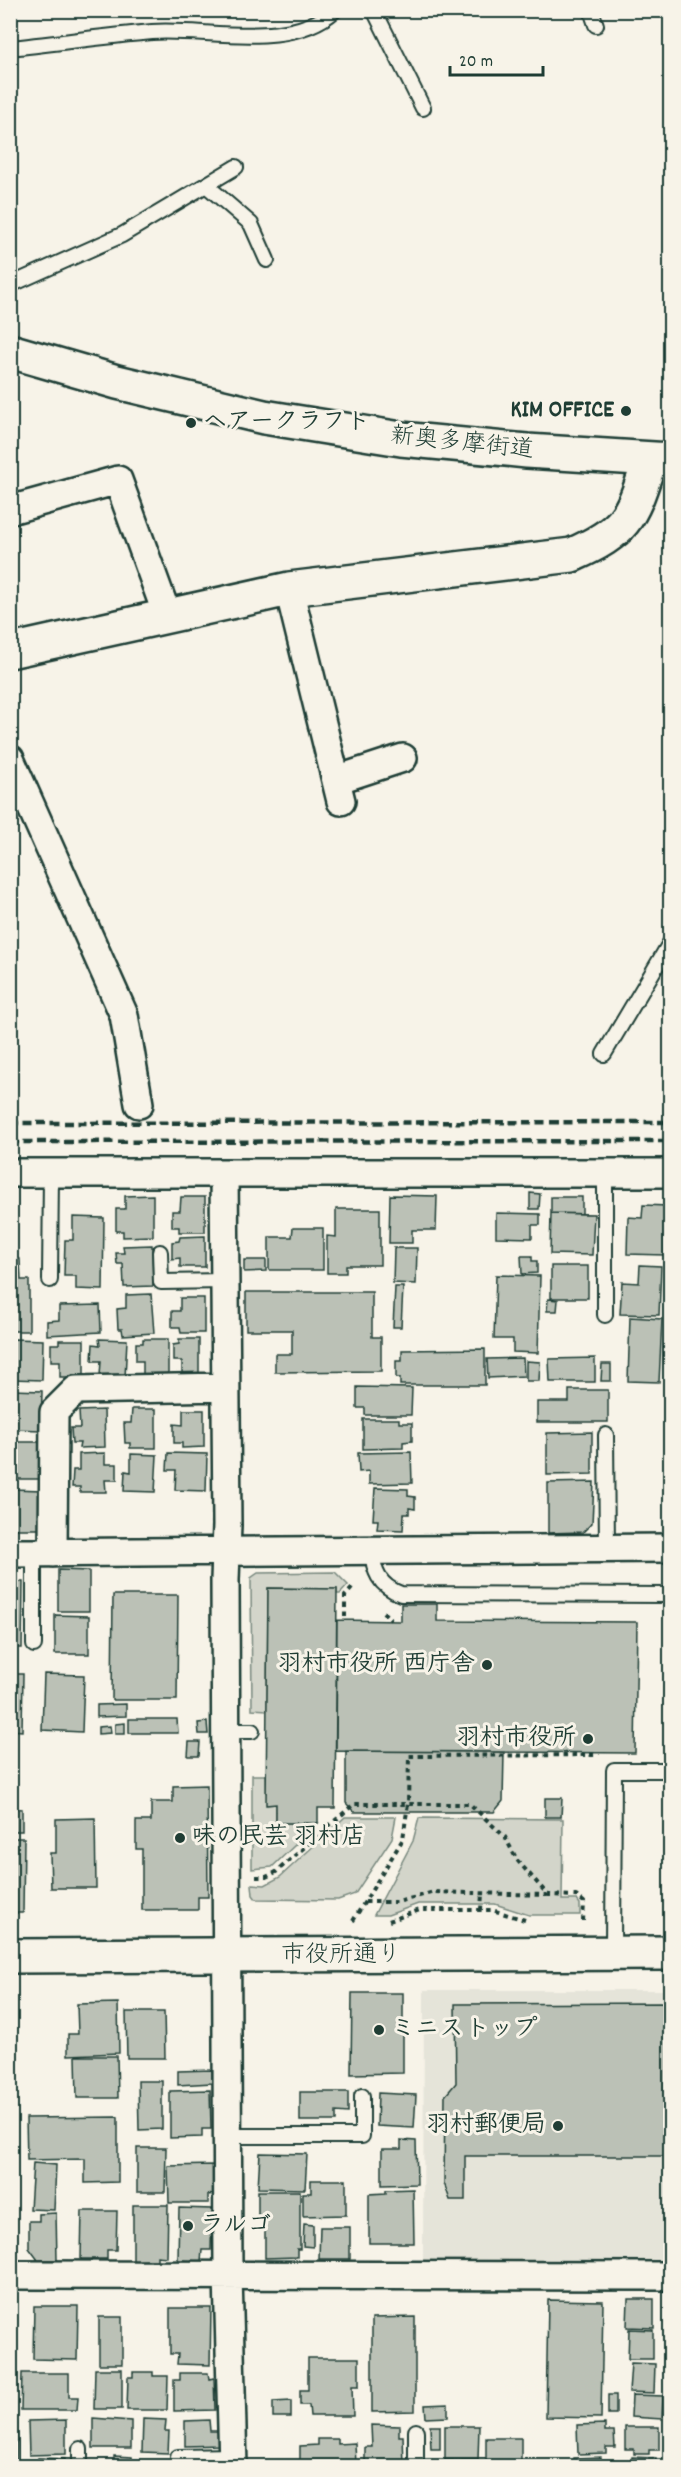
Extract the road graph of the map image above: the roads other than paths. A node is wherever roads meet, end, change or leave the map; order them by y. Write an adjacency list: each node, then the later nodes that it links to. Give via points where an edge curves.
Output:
1 (335, 10): 5 (lane, via 302,30 257,34 154,32)
2 (374, 10): 6 (lane)
3 (591, 10): 4 (lane)
4 (596, 25)
5 (10, 48)
6 (423, 108)
7 (236, 167): 8 (lane)
8 (206, 185): 9 (lane, via 251,224); 10 (lane, via 122,235)
9 (267, 260)
10 (10, 285)
11 (10, 351): 12 (street, 新奥多摩街道, via 117,382 275,419 401,439)
12 (660, 460): 14 (street, via 624,523 604,540 572,555)
13 (10, 510): 15 (street, via 118,480)
14 (289, 589): 15 (street); 17 (street, via 338,790)
15 (167, 615): 16 (street)
16 (10, 651)
17 (403, 758)
18 (10, 759): 21 (street, via 124,1015)
19 (670, 943): 20 (lane)
20 (604, 1054)
21 (139, 1104)
22 (10, 1173): 23 (street)
23 (51, 1173): 24 (street); 28 (lane)
24 (224, 1173): 25 (street); 29 (street)
25 (605, 1173): 26 (street); 30 (lane)
26 (670, 1173)
27 (160, 1252): 29 (lane, via 161,1282)
28 (51, 1280)
29 (225, 1281): 31 (street)
30 (605, 1315)
31 (225, 1387): 36 (street); 37 (street, via 76,1390 54,1412)
32 (606, 1435): 33 (lane)
33 (607, 1548): 34 (street); 35 (street)
34 (670, 1548)
35 (372, 1549): 36 (street); 38 (lane, via 372,1568 382,1584 401,1594)
36 (226, 1551): 37 (street); 43 (street, via 239,1731)
37 (33, 1553): 39 (lane)
38 (670, 1595)
39 (34, 1645)
40 (670, 1770): 42 (lane, via 614,1770)
41 (670, 1953): 42 (street, 市役所通り)
42 (613, 1954): 43 (street, 市役所通り)
43 (226, 1955): 44 (street, 市役所通り); 46 (street)
44 (10, 1956)
45 (362, 2096): 46 (lane, via 362,2136)
46 (227, 2136): 48 (street)
47 (10, 2275): 48 (street)
48 (228, 2275): 49 (street); 53 (street)
49 (670, 2276)
50 (416, 2431): 55 (lane)
51 (80, 2450): 54 (lane)
52 (178, 2457): 53 (lane)
53 (233, 2461)
54 (80, 2466)
55 (416, 2466)

